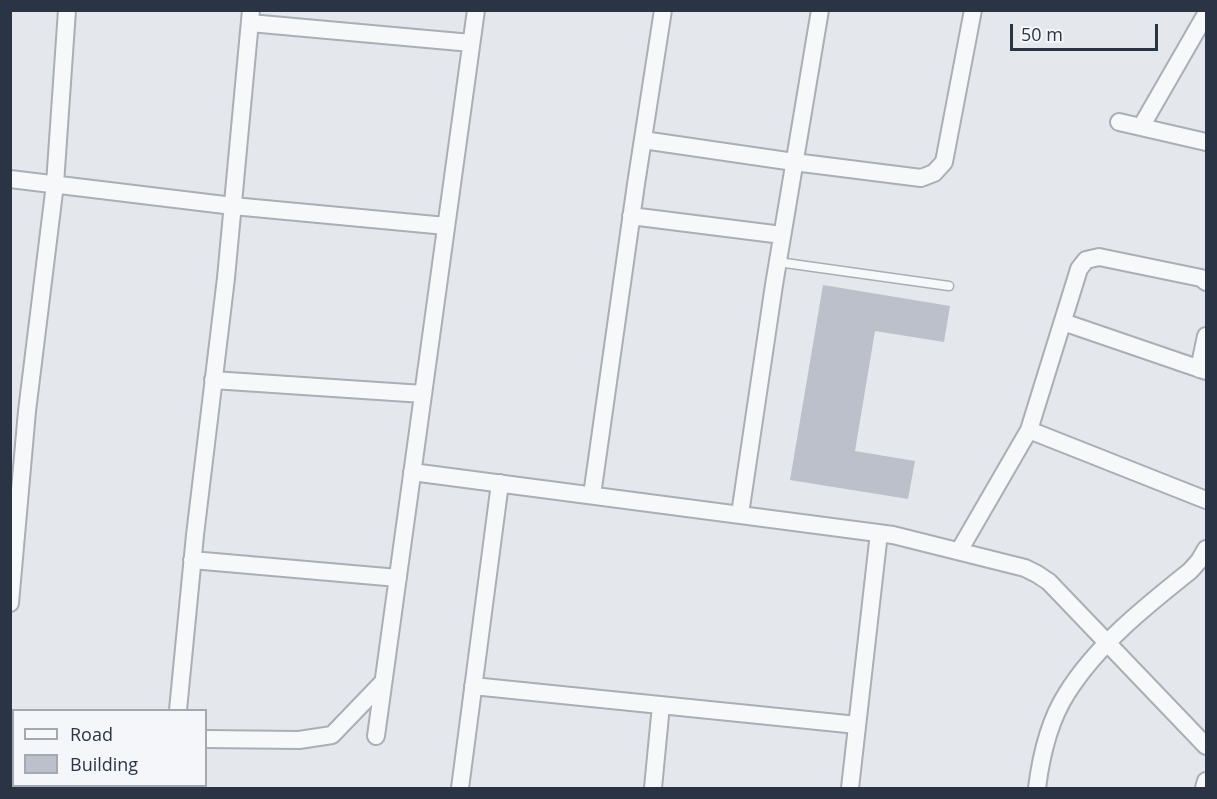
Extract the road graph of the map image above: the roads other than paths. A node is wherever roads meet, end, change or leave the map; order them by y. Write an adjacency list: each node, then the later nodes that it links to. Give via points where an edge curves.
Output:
1 (67, 10): 15 (street)
2 (476, 10): 8 (street)
3 (663, 10): 11 (street)
4 (819, 10): 13 (street)
5 (973, 10): 13 (street, via 944,162 934,173 921,178)
6 (1206, 14): 10 (street)
7 (250, 17): 8 (street); 16 (street)
8 (471, 43): 18 (street)
9 (1119, 122): 10 (street)
10 (1141, 127): 12 (street)
11 (643, 140): 13 (street); 17 (street)
12 (1206, 142)
13 (795, 162): 19 (street)
14 (10, 179): 15 (street)
15 (55, 184): 16 (street); 39 (street, via 27,411)
16 (233, 206): 18 (street); 26 (street)
17 (631, 216): 19 (street); 31 (street)
18 (446, 226): 27 (street)
19 (782, 235): 20 (street)
20 (778, 262): 22 (lane); 33 (street)
21 (1206, 282): 23 (street, via 1099,257 1086,260 1079,269)
22 (949, 286)
23 (1063, 322): 25 (street); 28 (street)
24 (1206, 336): 25 (street)
25 (1203, 370)
26 (213, 380): 27 (street); 37 (street)
27 (423, 394): 29 (street)
28 (1029, 430): 32 (street); 36 (street)
29 (412, 472): 30 (street); 38 (street)
30 (500, 483): 31 (street); 42 (street)
31 (592, 495): 33 (street)
32 (1206, 500)
33 (740, 514): 34 (street)
34 (879, 533): 36 (street); 45 (street)
35 (1206, 549): 40 (street, via 1190,571)
36 (960, 551): 40 (street, via 1037,574)
37 (192, 560): 38 (street); 44 (street)
38 (398, 578): 41 (street)
39 (10, 603)
40 (1106, 643): 48 (street); 53 (street, via 1066,693 1054,718)
41 (383, 682): 46 (street); 47 (street, via 332,735 299,740)
42 (473, 686): 43 (street); 50 (street)
43 (661, 705): 45 (street); 51 (street)
44 (178, 709)
45 (857, 725): 52 (street)
46 (376, 736)
47 (207, 739)
48 (1206, 746)
49 (1206, 781): 54 (street)
50 (460, 789)
51 (653, 789)
52 (850, 789)
53 (1037, 789)
54 (1204, 789)

